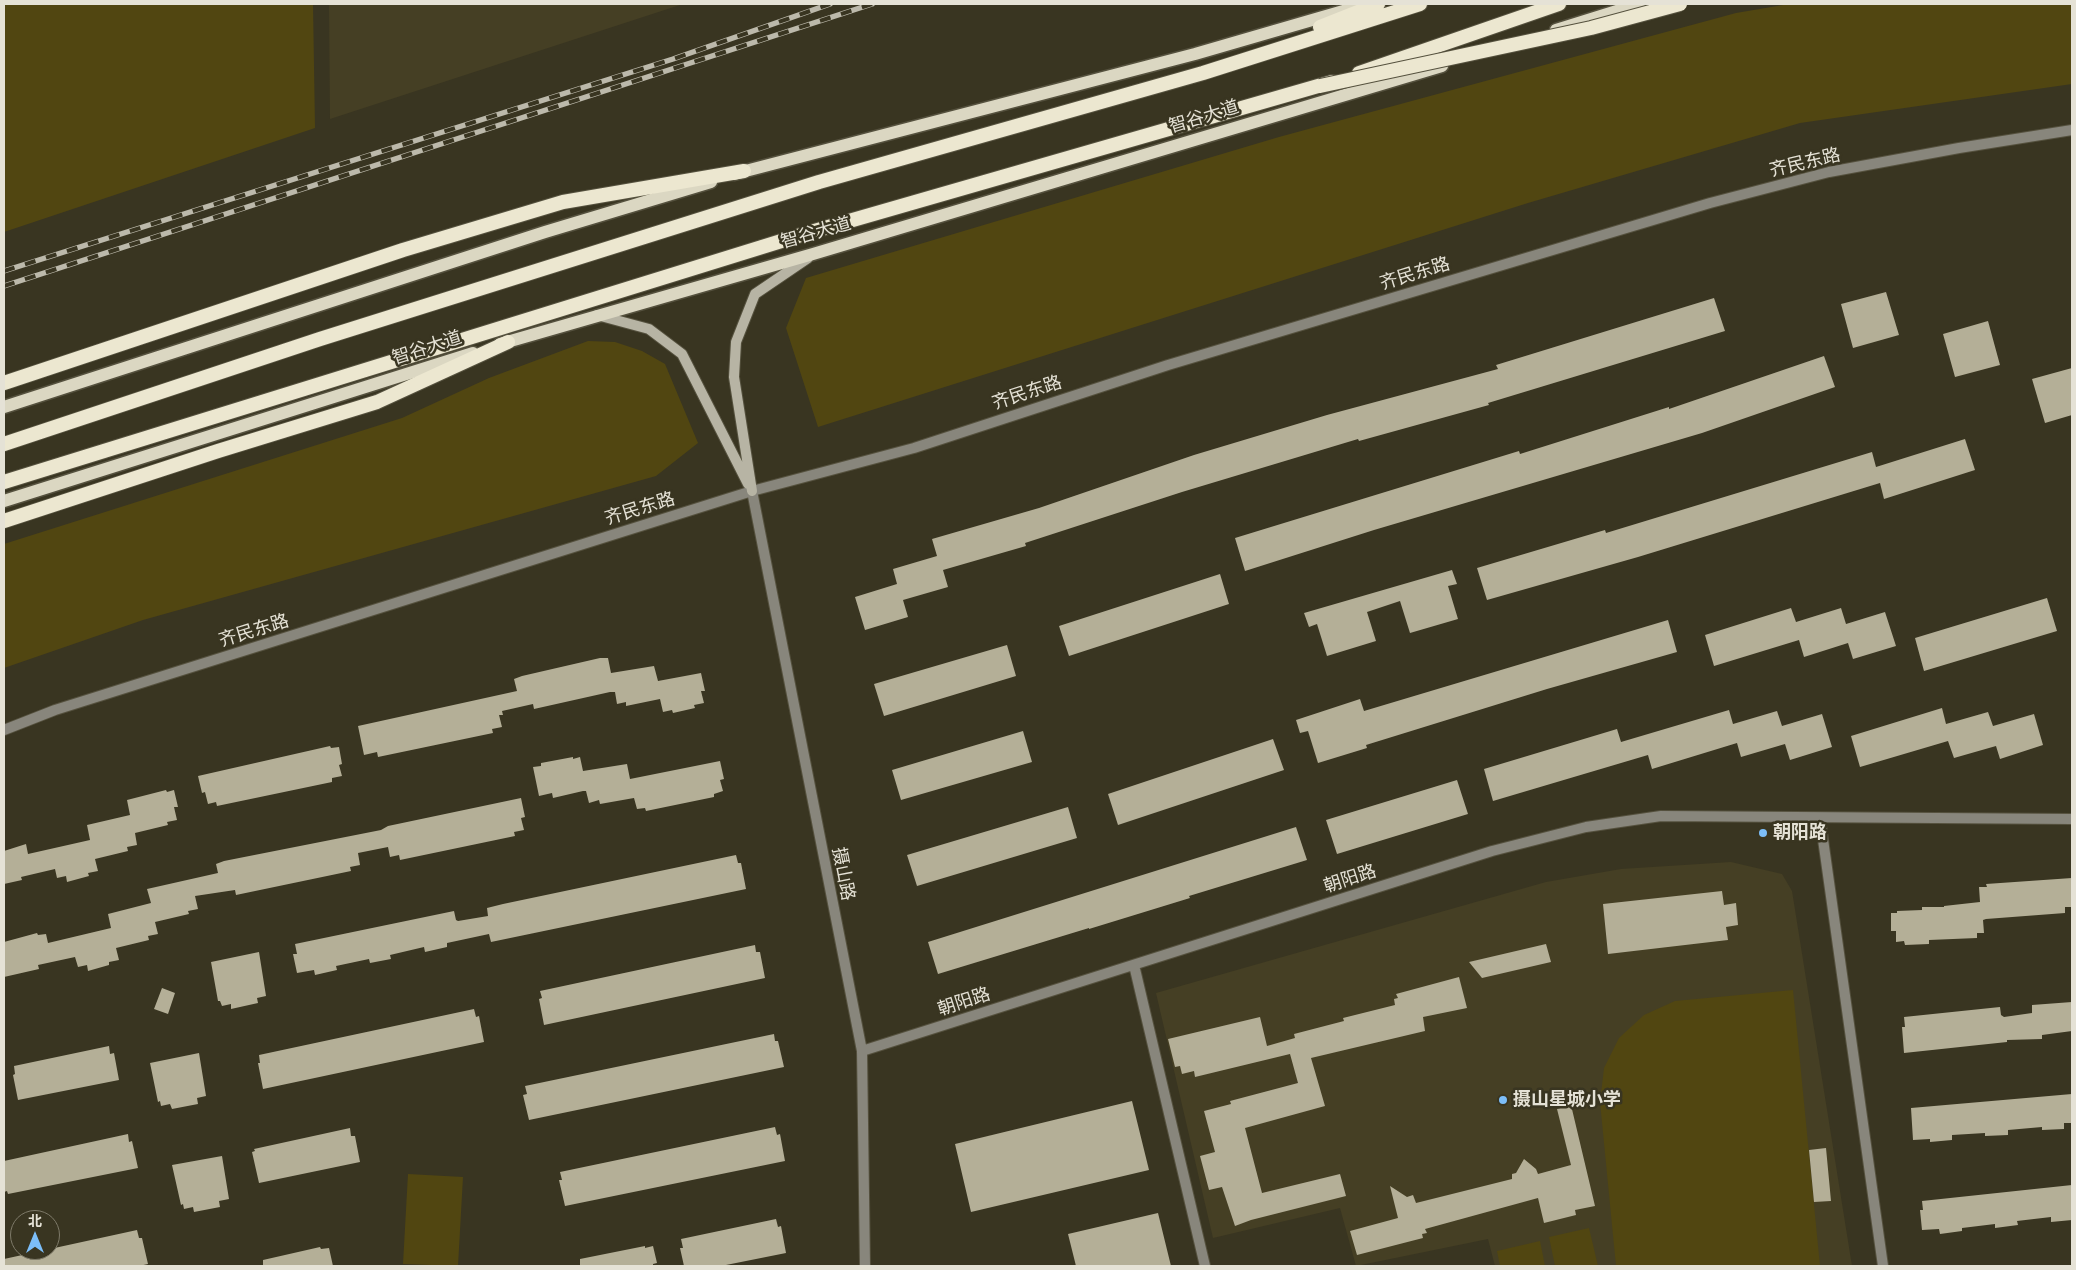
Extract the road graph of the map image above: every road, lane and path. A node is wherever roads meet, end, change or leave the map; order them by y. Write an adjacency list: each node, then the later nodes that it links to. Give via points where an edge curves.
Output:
1 (1367, 4): 10 (main road, via 1195,54)
2 (1378, 4): 7 (highway)
3 (1420, 4): 7 (highway)
4 (1559, 4): 8 (highway, 智谷大道, bridge)
5 (1639, 4): 11 (main road, 智谷大道)
6 (1680, 4): 8 (highway, bridge, via 1591,28)
7 (1203, 73): 16 (highway, via 819,182 320,339)
8 (1320, 86): 17 (highway, 智谷大道, via 804,234)
9 (2072, 130): 18 (street, 齐民东路, via 1829,172 1710,203 1168,365 914,448)
10 (744, 172): 14 (highway, via 563,202 403,250); 15 (main road, via 545,232)
11 (813, 254): 12 (main road, 智谷大道); 18 (main road, via 755,294 736,342 734,377)
12 (596, 315): 13 (main road, 智谷大道); 18 (main road, via 649,329 682,354)
13 (508, 342): 19 (main road, 智谷大道); 20 (highway, via 377,402)
14 (4, 383)
15 (4, 407)
16 (4, 444)
17 (4, 482)
18 (752, 491): 21 (street, 齐民东路, via 55,710); 25 (street, 摄山路)
19 (4, 501)
20 (4, 521)
21 (4, 730)
22 (1820, 818): 23 (street, 朝阳路); 24 (street, 朝阳路, via 1661,816 1586,827 1492,851); 28 (street)
23 (2072, 819)
24 (1134, 965): 25 (street, 朝阳路); 27 (street)
25 (862, 1051): 26 (street, 摄山路)
26 (865, 1266)
27 (1205, 1266)
28 (1883, 1266)

